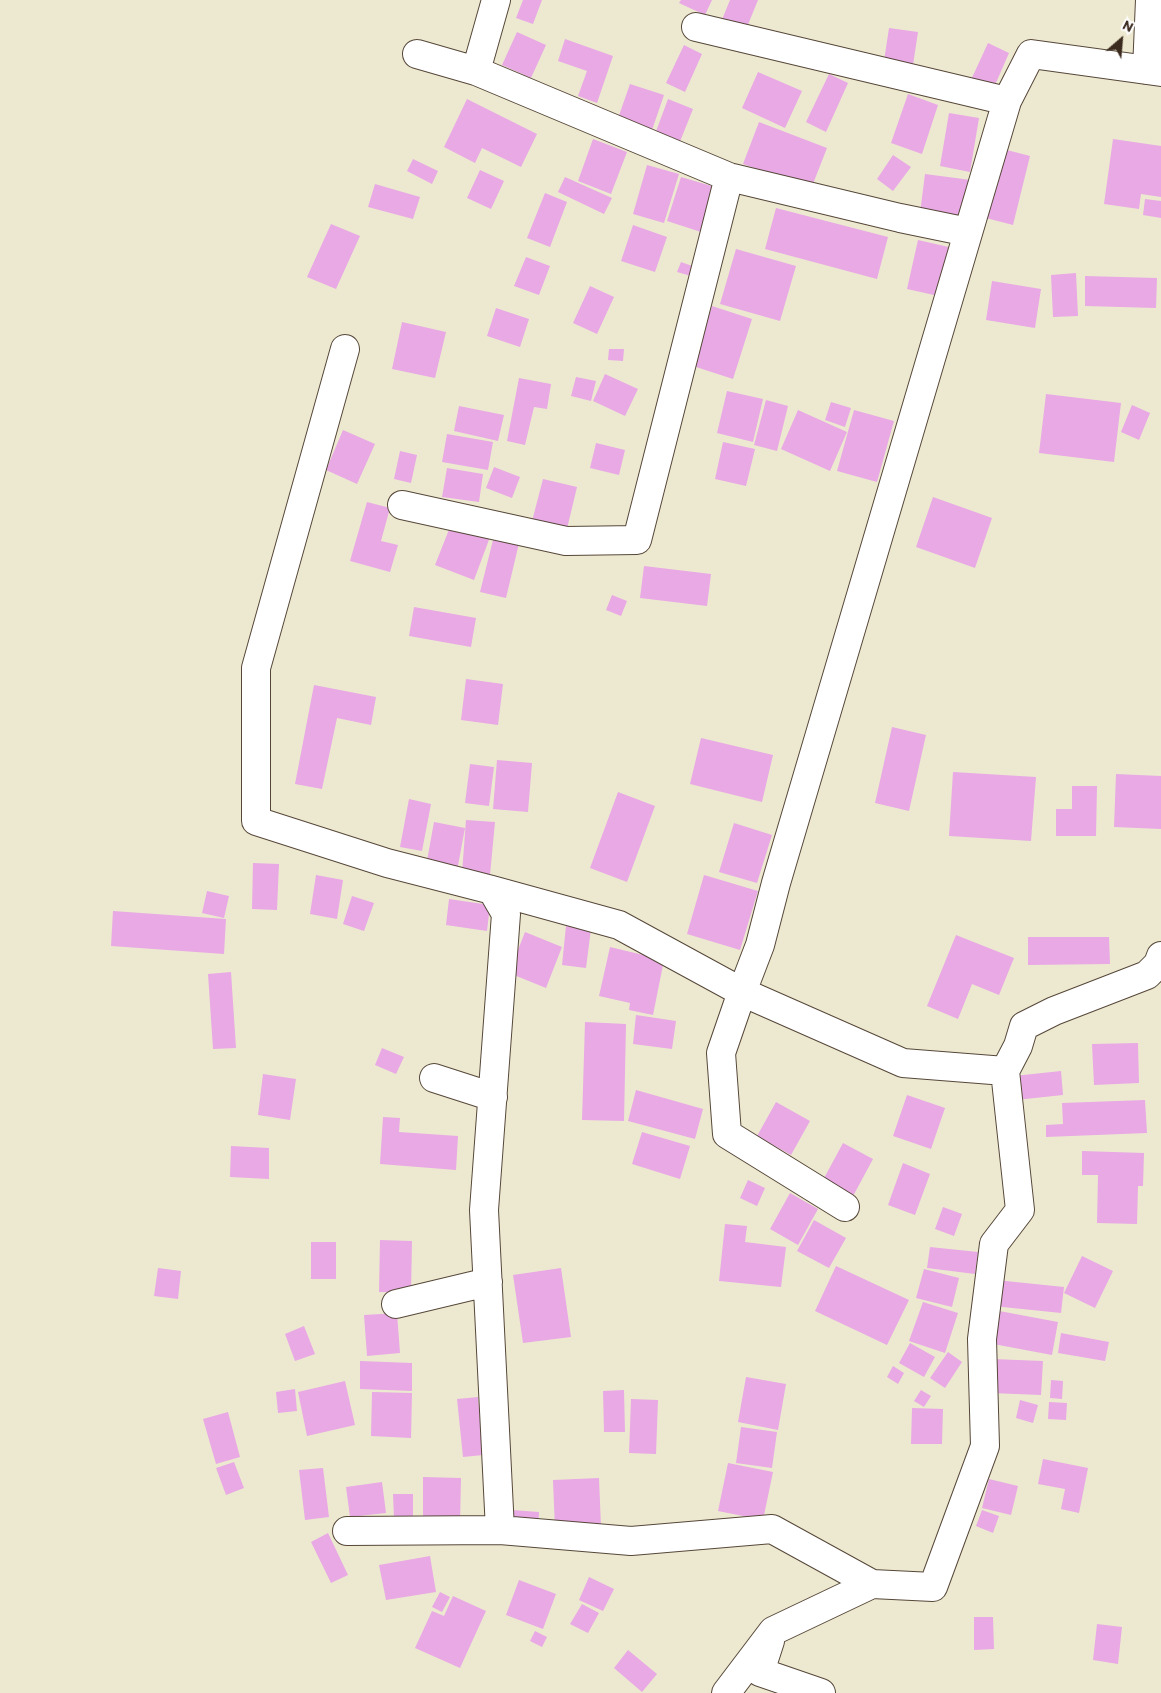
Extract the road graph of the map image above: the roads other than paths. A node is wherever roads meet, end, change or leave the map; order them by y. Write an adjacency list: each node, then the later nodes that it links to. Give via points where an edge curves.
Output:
1 (496, 0): 5 (street)
2 (1150, 0): 6 (street)
3 (696, 27): 7 (street)
4 (417, 54): 5 (street)
5 (476, 70): 8 (street)
6 (1154, 71): 7 (street, via 1031,54)
7 (1007, 101): 9 (street)
8 (729, 177): 9 (street); 11 (street, via 637,540 566,541)
9 (968, 232): 14 (street, via 760,945)
10 (345, 350): 12 (street, via 256,668 256,821 387,863)
11 (402, 505)
12 (492, 890): 14 (street, via 619,925); 17 (street, via 506,914)
13 (1161, 956): 15 (street, via 1147,976 1054,1011 1024,1026)
14 (742, 992): 15 (street, via 903,1064); 18 (street, via 721,1054 727,1134)
15 (1005, 1071): 23 (street, via 1020,1210 994,1244 982,1338 984,1446 933,1587)
16 (434, 1078): 17 (street)
17 (493, 1097): 19 (street, via 484,1210)
18 (845, 1207)
19 (488, 1282): 20 (street); 22 (street)
20 (396, 1304)
21 (347, 1530): 22 (street)
22 (500, 1530): 23 (street, via 631,1541 772,1529)
23 (872, 1584): 24 (street)
24 (773, 1631): 25 (street); 26 (street, via 760,1672)
25 (726, 1693)
26 (821, 1693)

